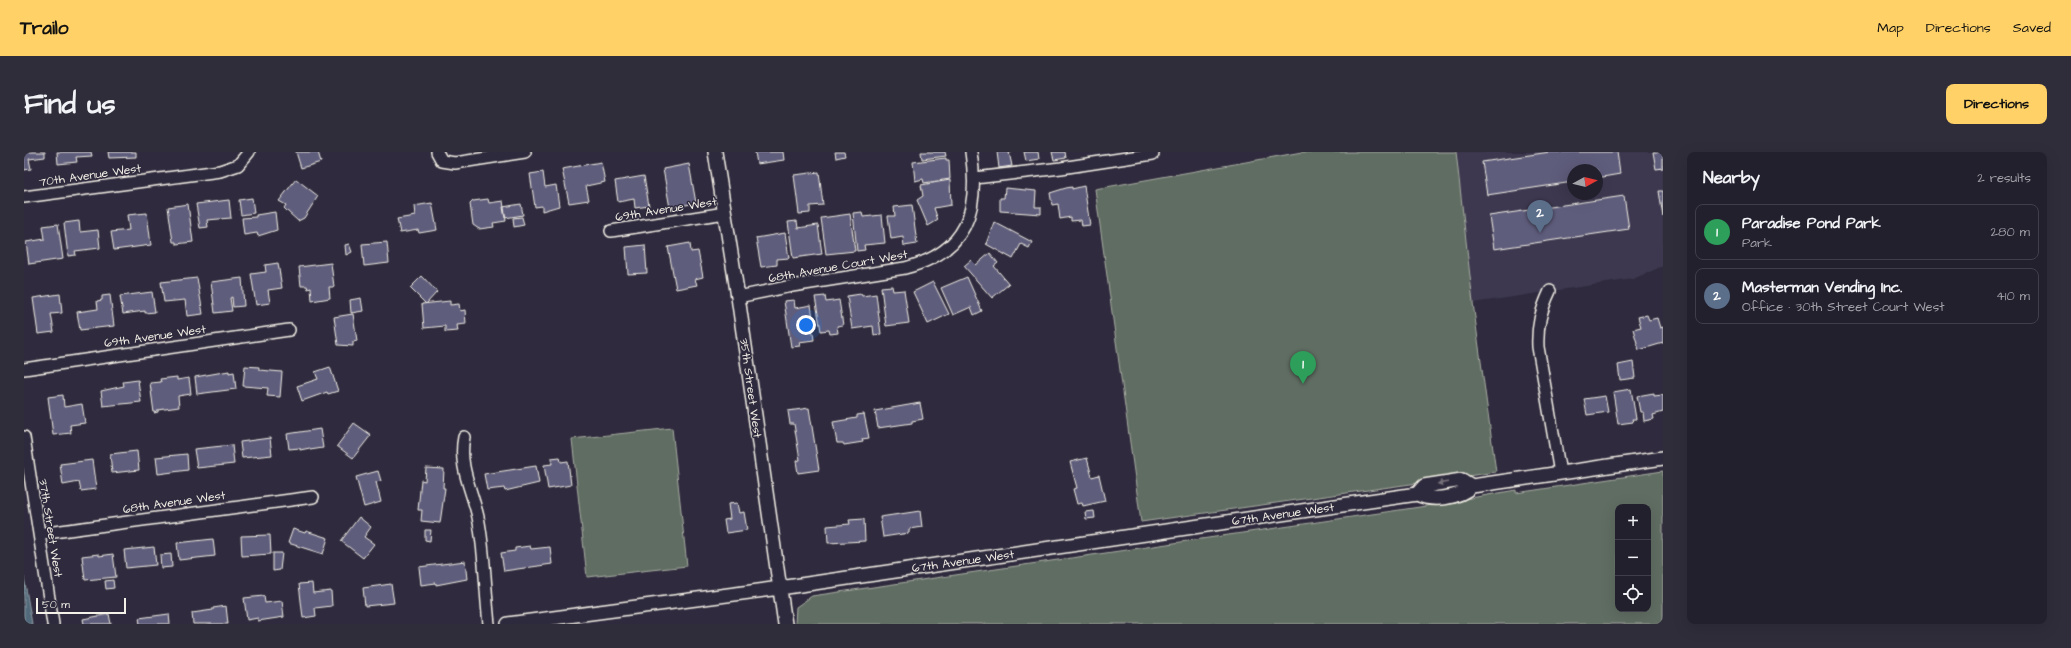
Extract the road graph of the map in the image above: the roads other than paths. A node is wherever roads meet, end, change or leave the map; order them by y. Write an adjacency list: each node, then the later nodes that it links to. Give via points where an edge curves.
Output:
1 (249, 152): 8 (street, 70th Avenue West, via 238,165 220,171)
2 (436, 152): 3 (street, via 442,161 455,163)
3 (525, 152)
4 (715, 152): 9 (street, 35th Street West)
5 (971, 152): 7 (street)
6 (1153, 153): 7 (street, via 1061,168)
7 (975, 178): 12 (street, 68th Avenue Court West, via 968,220 941,255 922,264 904,268)
8 (24, 197)
9 (725, 213): 10 (street, 69th Avenue West); 12 (street, 35th Street West)
10 (611, 231)
11 (1550, 291): 18 (street, via 1537,330)
12 (738, 297): 21 (street, 35th Street West)
13 (289, 330): 14 (street, 69th Avenue West)
14 (24, 369)
15 (24, 437): 20 (street, 37th Street West)
16 (464, 437): 23 (street, via 463,468 478,518)
17 (1663, 458): 18 (street, 67th Avenue West)
18 (1560, 473): 21 (street, 67th Avenue West, via 1472,486 1463,494 1427,499 1417,494)
19 (312, 497): 20 (street, 68th Avenue West)
20 (39, 534): 22 (street, 37th Street West)
21 (780, 588): 24 (street, 67th Avenue West); 25 (street, 35th Street West)
22 (53, 624)
23 (489, 624)
24 (508, 624)
25 (785, 624)

